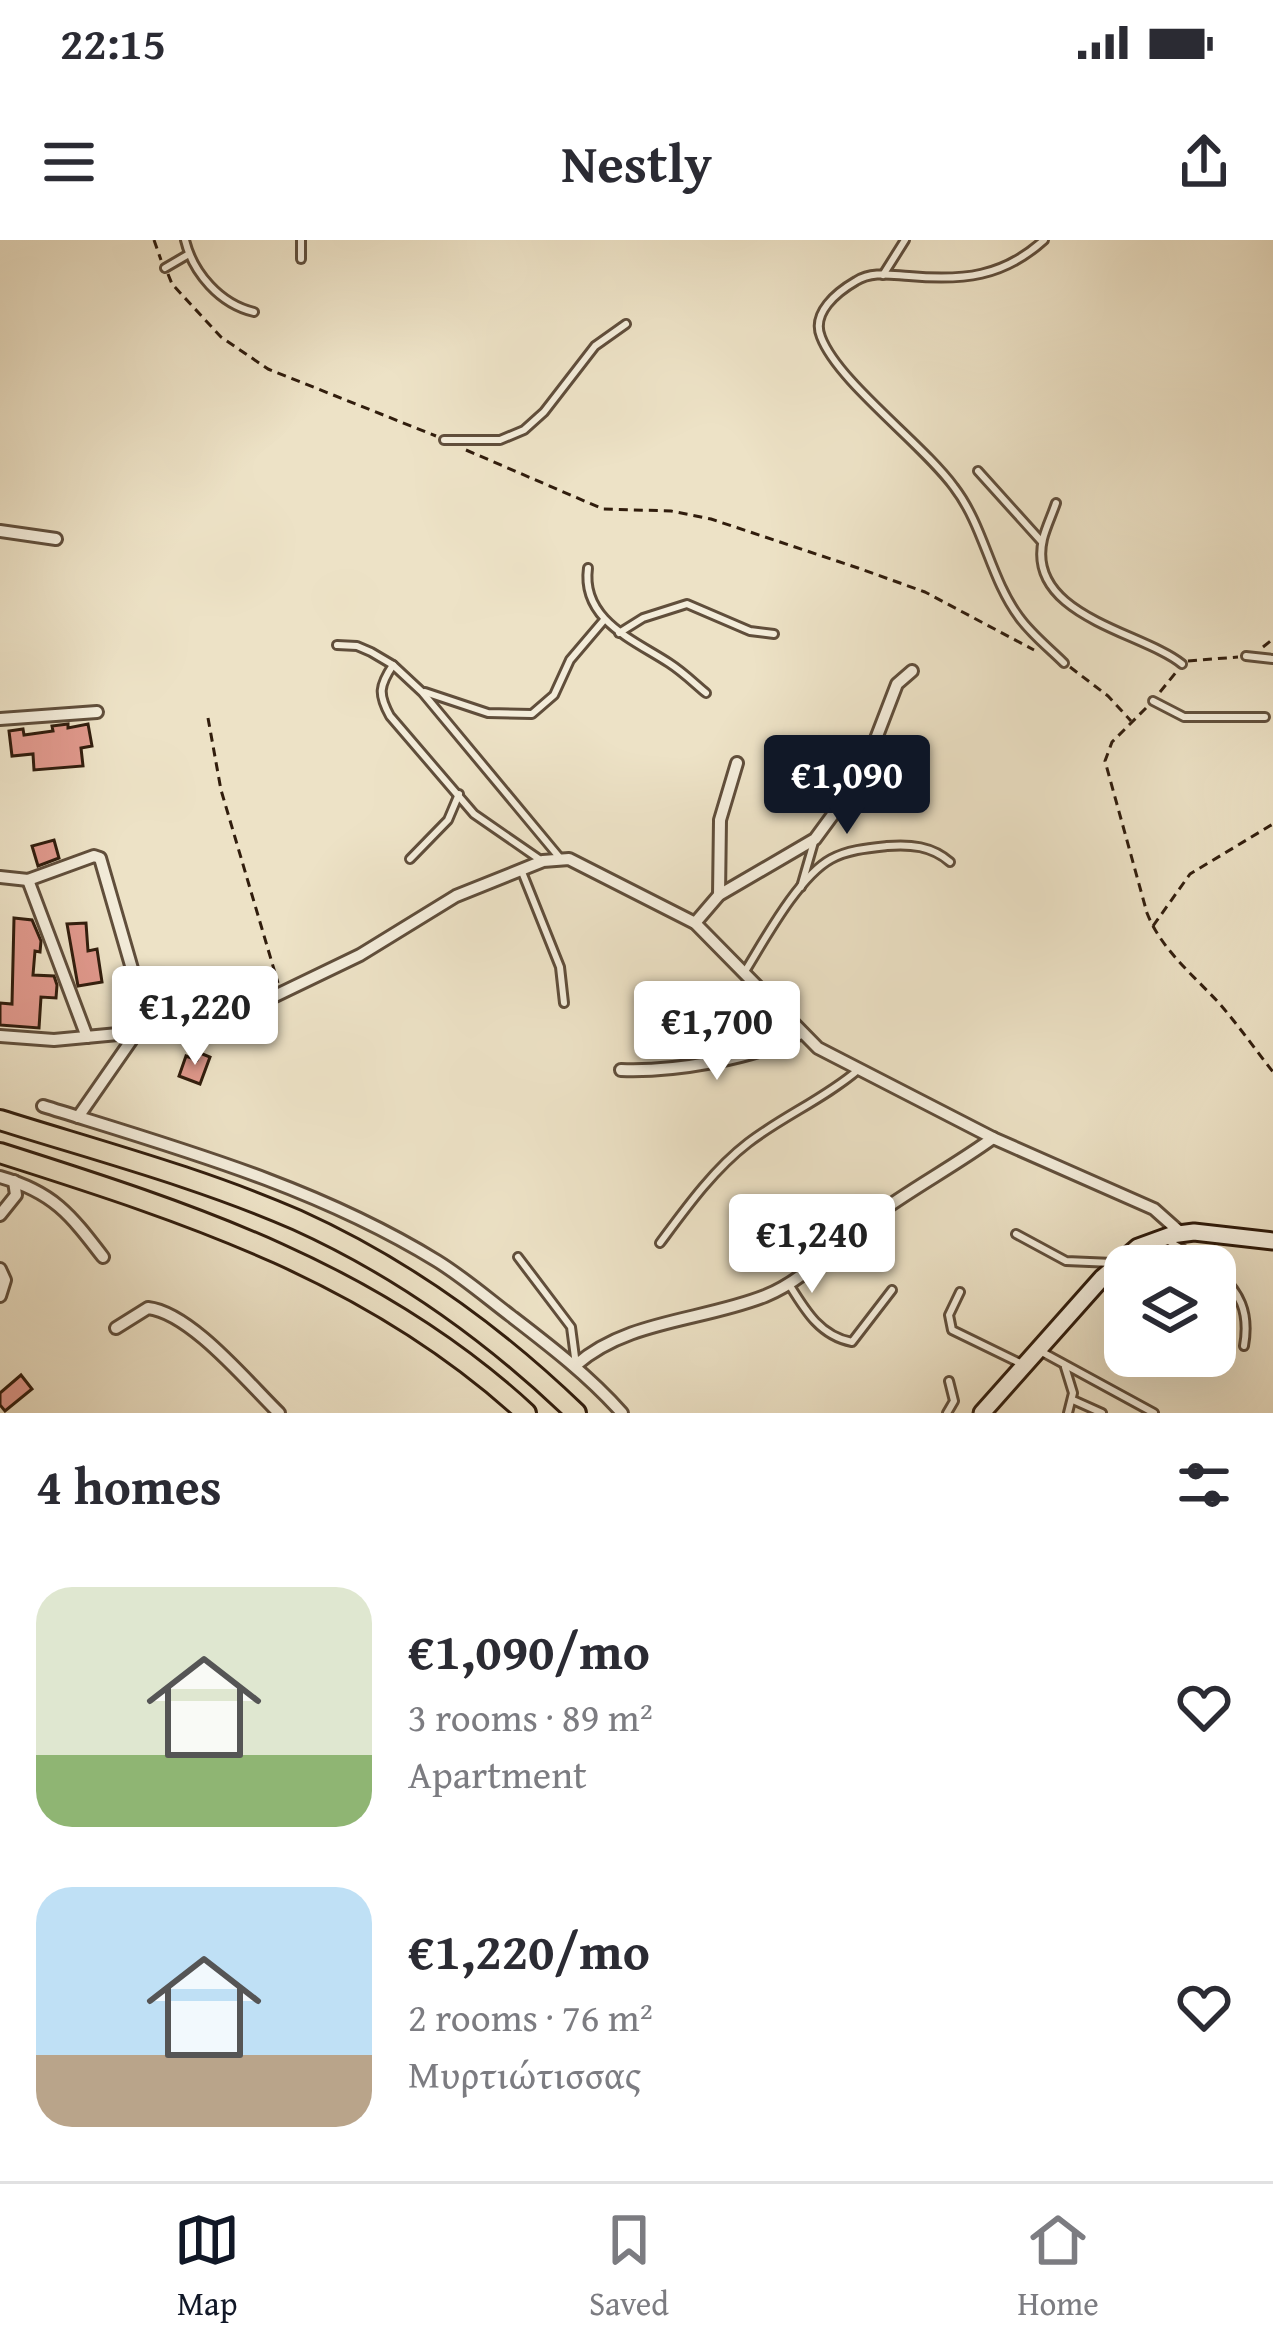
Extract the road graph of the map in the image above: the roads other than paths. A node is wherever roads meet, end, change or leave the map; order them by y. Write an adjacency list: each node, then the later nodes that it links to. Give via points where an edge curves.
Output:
1 (185, 240): 5 (lane)
2 (301, 240): 6 (lane)
3 (905, 240): 8 (lane)
4 (1044, 240): 8 (lane, via 1021,261 963,279)
5 (189, 254): 7 (lane); 9 (lane, via 217,292)
6 (301, 259)
7 (165, 268)
8 (883, 275): 24 (lane, via 869,274 831,300 820,314 820,335 957,489 1019,617)
9 (254, 312)
10 (626, 324): 11 (lane, via 595,346 524,430 500,440)
11 (444, 440)
12 (978, 471): 16 (lane)
13 (1056, 503): 16 (lane)
14 (0, 531): 15 (street)
15 (56, 538)
16 (1042, 542): 25 (lane, via 1050,580 1073,608)
17 (588, 568): 18 (lane)
18 (604, 620): 19 (lane); 28 (lane, via 532,714 488,713)
19 (619, 633): 20 (lane, via 686,604); 29 (lane)
20 (774, 634)
21 (337, 645): 26 (lane)
22 (1246, 656): 23 (lane)
23 (1273, 659)
24 (1064, 663)
25 (1182, 664)
26 (393, 665): 28 (lane); 35 (lane, via 380,698)
27 (912, 671): 36 (street, via 897,684 862,775)
28 (422, 692): 37 (lane)
29 (706, 693)
30 (1153, 701): 32 (lane, via 1184,717)
31 (97, 712): 33 (street)
32 (1265, 717)
33 (0, 719)
34 (737, 763): 45 (street, via 720,820)
35 (459, 794): 38 (lane, via 448,820); 39 (lane, via 493,830)
36 (815, 839): 44 (lane); 45 (street)
37 (560, 858): 39 (street); 46 (street)
38 (410, 859)
39 (543, 861): 41 (street)
40 (950, 862): 44 (lane, via 911,845 864,849 826,861)
41 (520, 868): 48 (lane, via 560,967); 49 (street, via 282,996)
42 (0, 877): 43 (street)
43 (28, 880): 49 (street, via 100,858); 52 (street)
44 (801, 889): 47 (lane)
45 (719, 895): 46 (street)
46 (695, 922): 47 (street)
47 (744, 973): 50 (street)
48 (564, 1003)
49 (143, 1032): 52 (street); 56 (street)
50 (800, 1034): 53 (street, via 720,1059); 54 (street)
51 (0, 1036): 52 (street)
52 (87, 1036)
53 (621, 1070)
54 (858, 1070): 58 (street); 67 (lane, via 743,1146)
55 (43, 1106): 56 (street)
56 (79, 1117): 84 (street, via 333,1207 440,1263)
57 (0, 1120): 90 (main road, via 299,1221 441,1302)
58 (993, 1138): 63 (street, via 1154,1209); 75 (street)
59 (0, 1153): 89 (main road, via 278,1250 421,1331)
60 (0, 1177): 61 (street)
61 (14, 1181): 62 (street, via 16,1195); 70 (street, via 60,1205)
62 (0, 1215)
63 (1181, 1233): 65 (street); 66 (street)
64 (1016, 1234): 72 (lane, via 1066,1261)
65 (1162, 1238): 68 (street); 69 (lane)
66 (1273, 1240)
67 (660, 1243)
68 (1143, 1245)
69 (1174, 1245)
70 (103, 1257)
71 (518, 1257): 84 (lane, via 571,1327)
72 (1104, 1263)
73 (0, 1269): 79 (street)
74 (1104, 1277): 82 (street)
75 (789, 1284): 76 (lane, via 816,1323 852,1342); 84 (street, via 621,1336)
76 (892, 1290)
77 (960, 1292): 85 (lane, via 949,1315 952,1330)
78 (1236, 1292): 81 (lane)
79 (0, 1296)
80 (116, 1328): 88 (street, via 141,1310 158,1309 212,1347)
81 (1244, 1346)
82 (1039, 1351): 83 (lane); 85 (street)
83 (1063, 1364): 87 (lane); 96 (lane)
84 (576, 1366): 91 (street)
85 (1025, 1366): 93 (street)
86 (949, 1382): 92 (lane, via 954,1401)
87 (1072, 1400): 94 (lane); 95 (lane)
88 (278, 1413)
89 (526, 1413)
90 (576, 1413)
91 (622, 1413)
92 (947, 1413)
93 (982, 1413)
94 (1068, 1413)
95 (1102, 1413)
96 (1154, 1413)

